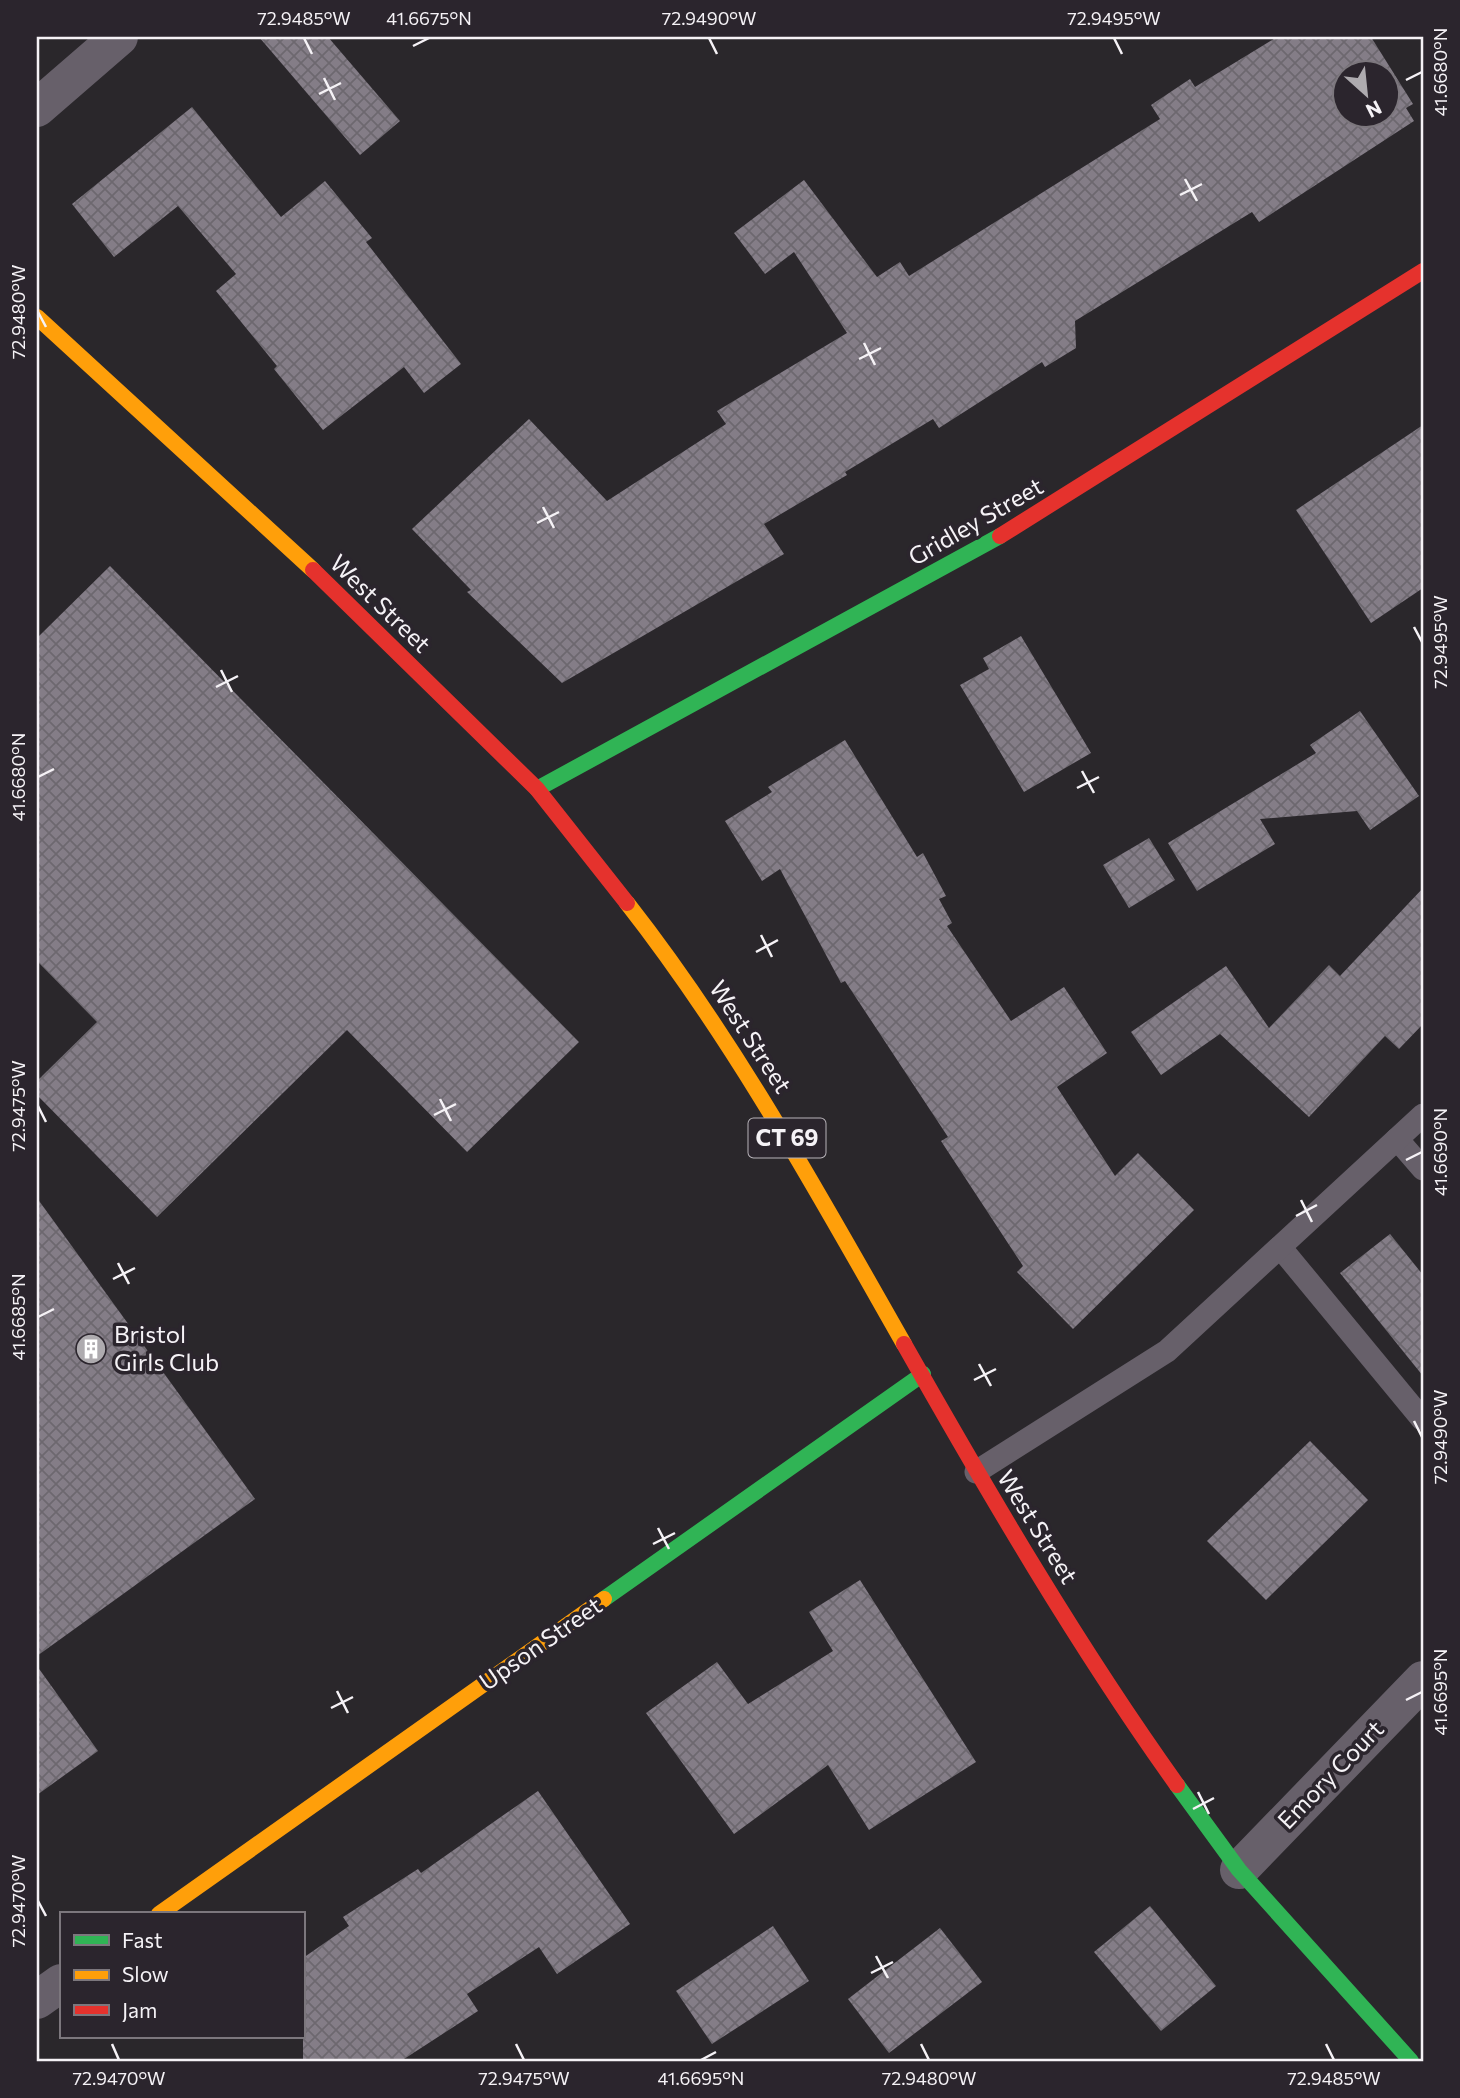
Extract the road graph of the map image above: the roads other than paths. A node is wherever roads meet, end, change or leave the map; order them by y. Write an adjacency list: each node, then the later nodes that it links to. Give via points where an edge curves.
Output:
1 (119, 37): 2 (street)
2 (37, 108)
3 (1423, 271): 5 (main road, Gridley Street, via 989,543)
4 (37, 317): 5 (main road, West Street / CT 69, via 315,572)
5 (537, 789): 10 (main road, West Street / CT 69, via 667,954 732,1049)
6 (1423, 1115): 7 (lane)
7 (1397, 1139): 8 (lane); 9 (lane)
8 (1423, 1169)
9 (1280, 1247): 11 (lane); 12 (lane, via 1167,1351)
10 (923, 1374): 12 (main road, West Street / CT 69); 15 (main road, Upson Street)
11 (1422, 1419)
12 (976, 1472): 14 (main road, West Street / CT 69, via 1138,1730)
13 (1423, 1680): 14 (street, Emory Court)
14 (1239, 1870): 18 (main road, West Street / CT 69)
15 (162, 1912)
16 (60, 1984): 17 (street)
17 (37, 2000)
18 (1399, 2058)

